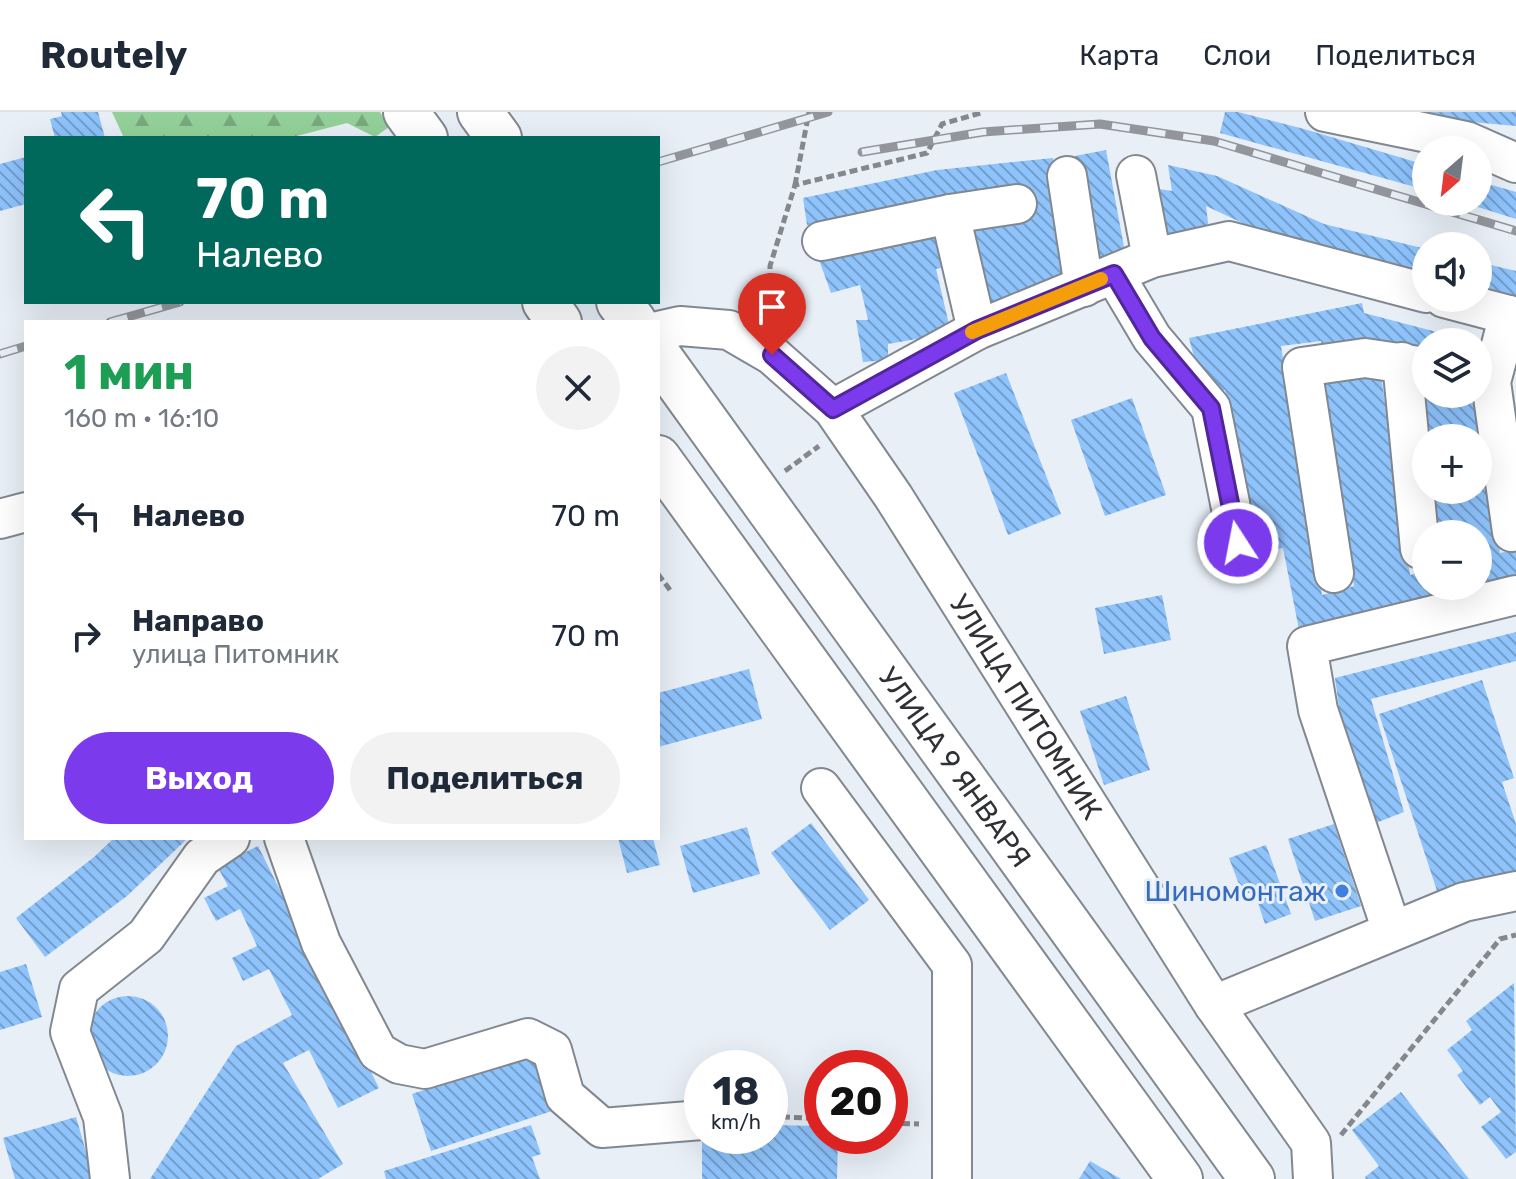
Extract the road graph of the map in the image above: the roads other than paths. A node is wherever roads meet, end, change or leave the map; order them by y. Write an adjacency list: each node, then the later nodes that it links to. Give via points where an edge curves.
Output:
1 (406, 112): 4 (main road)
2 (480, 112): 5 (main road)
3 (1325, 112): 6 (street)
4 (424, 136)
5 (498, 136)
6 (1442, 136)
7 (1516, 136): 8 (street)
8 (1492, 138)
9 (1492, 152): 10 (street)
10 (1516, 163)
11 (1136, 175): 16 (street)
12 (1067, 176): 17 (street)
13 (1017, 204): 14 (street)
14 (950, 214): 15 (street); 21 (street)
15 (822, 241)
16 (1152, 258): 17 (street); 18 (street, via 1229,241)
17 (1099, 280): 21 (street); 34 (street, via 1211,408)
18 (1412, 289)
19 (1492, 311): 20 (street)
20 (1513, 316): 25 (street)
21 (977, 330): 28 (street)
22 (660, 331): 28 (street, УЛИЦА ПИТОМНИК, via 680,326 729,330 772,355)
23 (660, 357): 48 (main road, УЛИЦА 9 ЯНВАРЯ, via 761,480)
24 (1412, 364): 35 (street, via 1365,358 1302,367)
25 (1492, 364)
26 (1415, 408): 32 (street)
27 (1490, 408): 33 (street)
28 (833, 409): 42 (street, УЛИЦА ПИТОМНИК)
29 (668, 471): 47 (main road)
30 (24, 513): 31 (street)
31 (0, 519)
32 (1419, 520)
33 (1512, 532)
34 (1238, 543)
35 (1334, 573)
36 (1516, 595): 41 (street, via 1307,646 1318,710)
37 (821, 788): 46 (street, via 952,965)
38 (227, 840): 45 (street, via 202,857 146,936 79,989 70,1032 103,1117)
39 (285, 840): 43 (street, via 321,943 378,1052 399,1064 425,1069 528,1038 552,1050 565,1096 602,1128)
40 (1516, 891): 41 (street, via 1464,902)
41 (1392, 931): 42 (street)
42 (1214, 1005): 44 (street, УЛИЦА ПИТОМНИК, via 1311,1143)
43 (684, 1121)
44 (1313, 1176)
45 (110, 1179)
46 (952, 1179)
47 (1180, 1179)
48 (1252, 1179)

